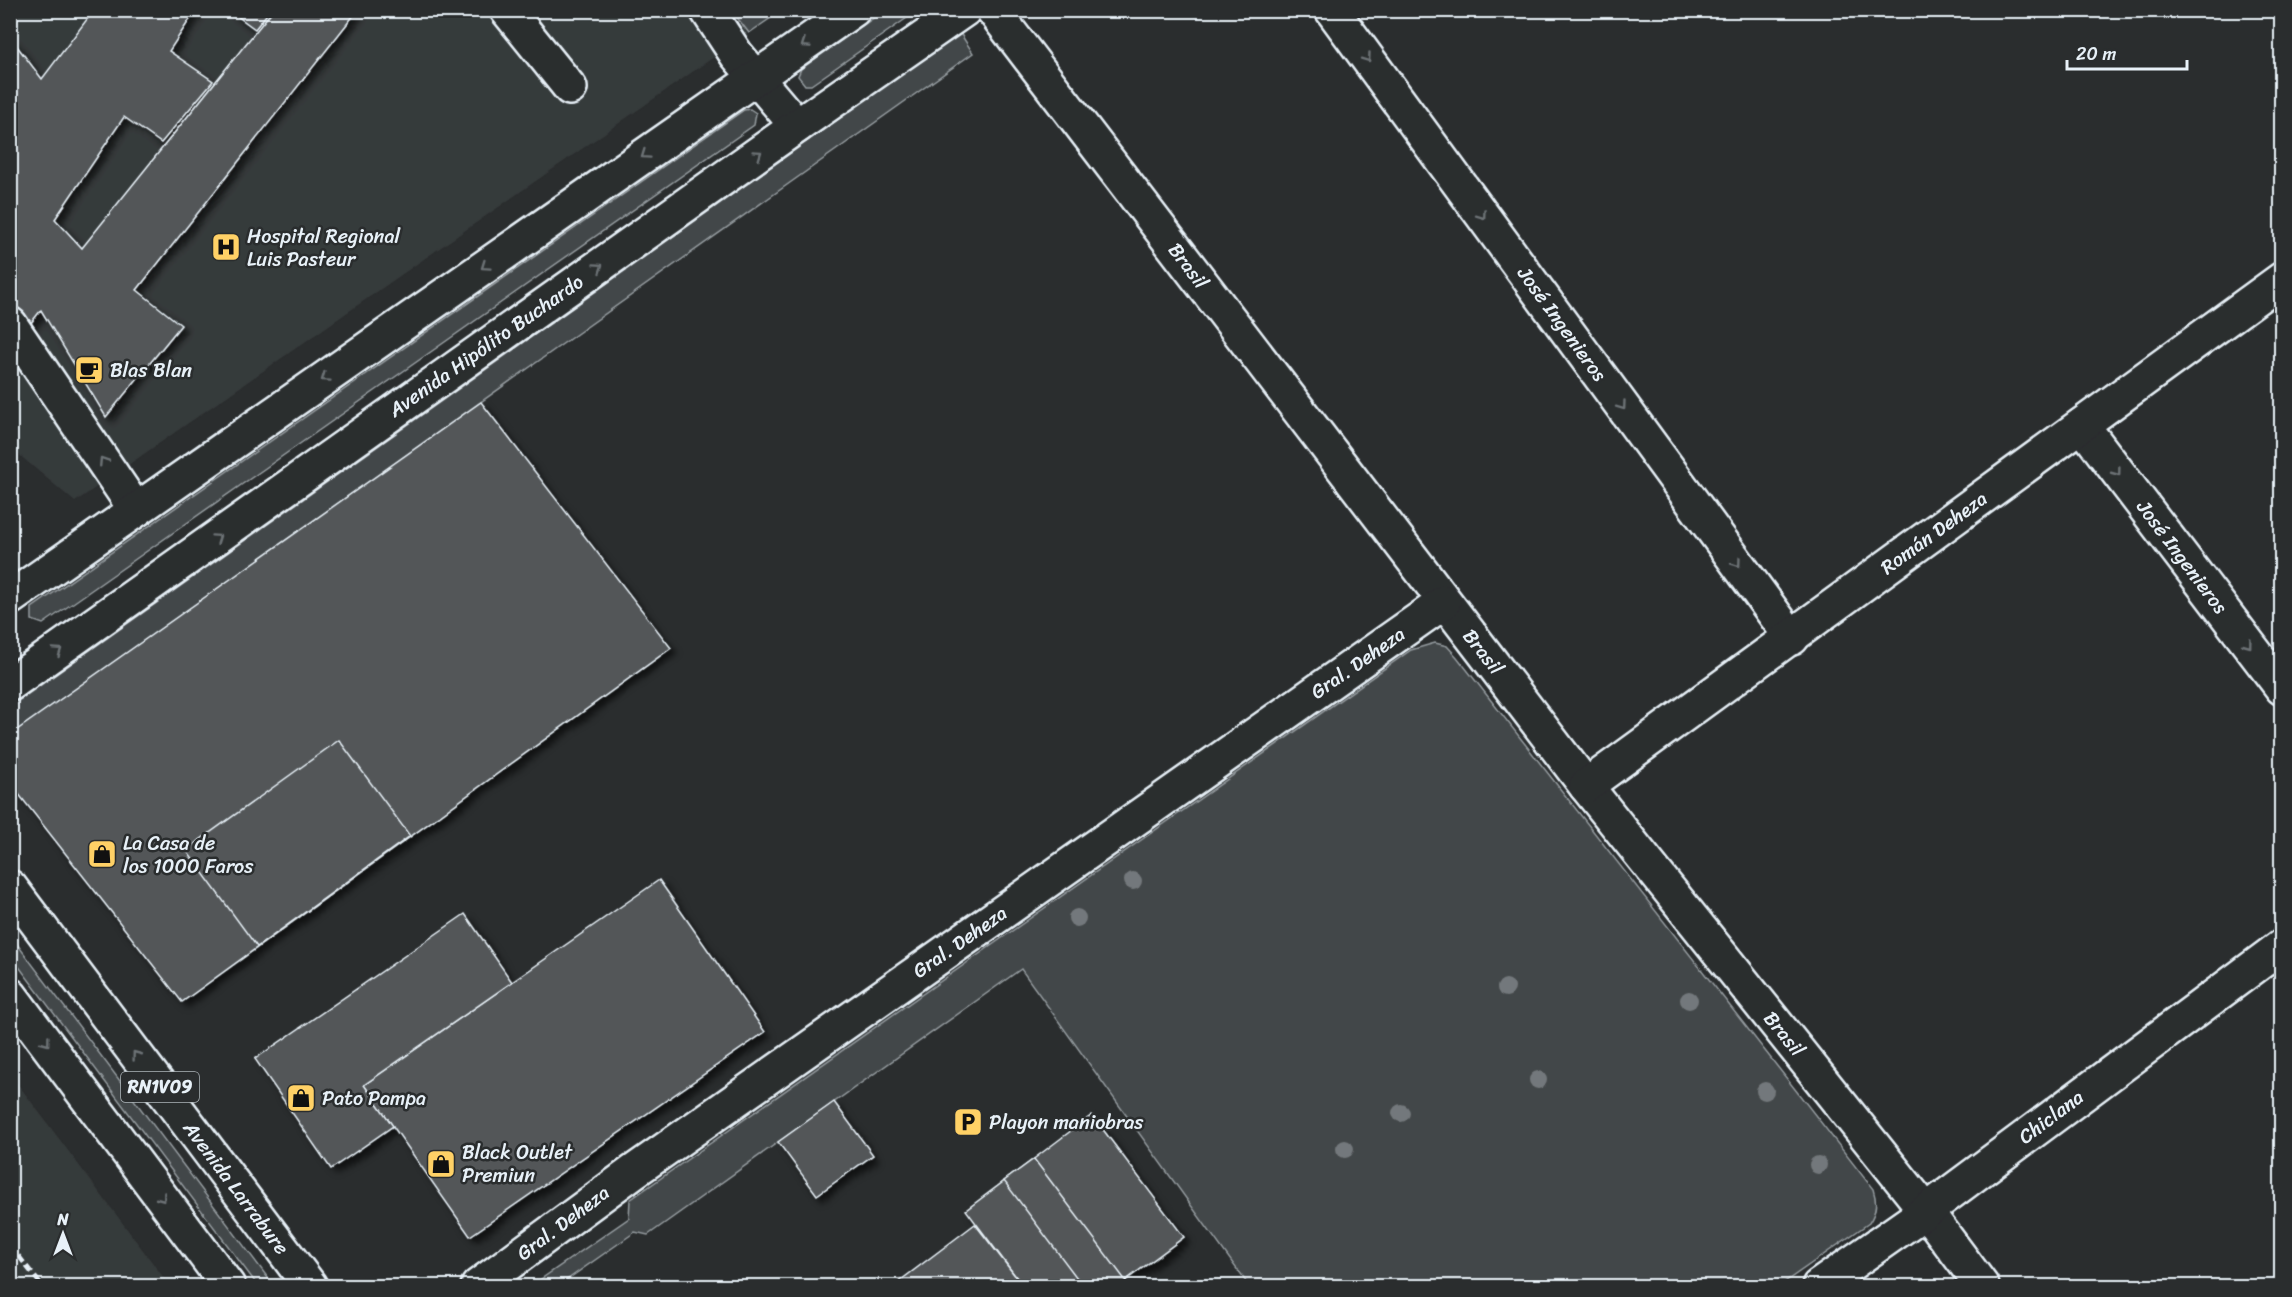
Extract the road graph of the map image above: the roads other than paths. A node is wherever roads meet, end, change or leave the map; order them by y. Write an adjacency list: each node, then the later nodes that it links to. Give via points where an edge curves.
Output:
1 (507, 10): 8 (street)
2 (707, 10): 7 (street)
3 (853, 10): 7 (street, one-way to 7)
4 (964, 10): 9 (street, Avenida Hipólito Buchardo)
5 (993, 10): 15 (street, Brasil)
6 (1332, 10): 16 (street, José Ingenieros, one-way to 16)
7 (756, 77): 9 (street); 13 (street, one-way to 13)
8 (570, 88)
9 (797, 126): 17 (street, Avenida Hipólito Buchardo, one-way to 9)
10 (2282, 279): 12 (street, Román Deheza)
11 (10, 324): 13 (street, one-way to 11)
12 (2082, 425): 16 (street, Román Deheza); 18 (street, José Ingenieros, one-way to 18)
13 (136, 510): 14 (street)
14 (10, 598)
15 (1444, 602): 19 (street, Brasil); 26 (street, Gral. Deheza, via 633,1172)
16 (1792, 638): 19 (street, Román Deheza)
17 (10, 684)
18 (2282, 688)
19 (1586, 786): 23 (street, Brasil)
20 (10, 887): 25 (street, Avenida Larrabure / RN1V09, one-way to 20)
21 (2282, 946): 23 (street, Chiclana)
22 (10, 995): 24 (street, RN1V09, one-way to 24)
23 (1926, 1211): 27 (street, Chiclana); 28 (street, Brasil)
24 (228, 1287)
25 (310, 1287)
26 (478, 1287)
27 (1819, 1287)
28 (1982, 1287)

